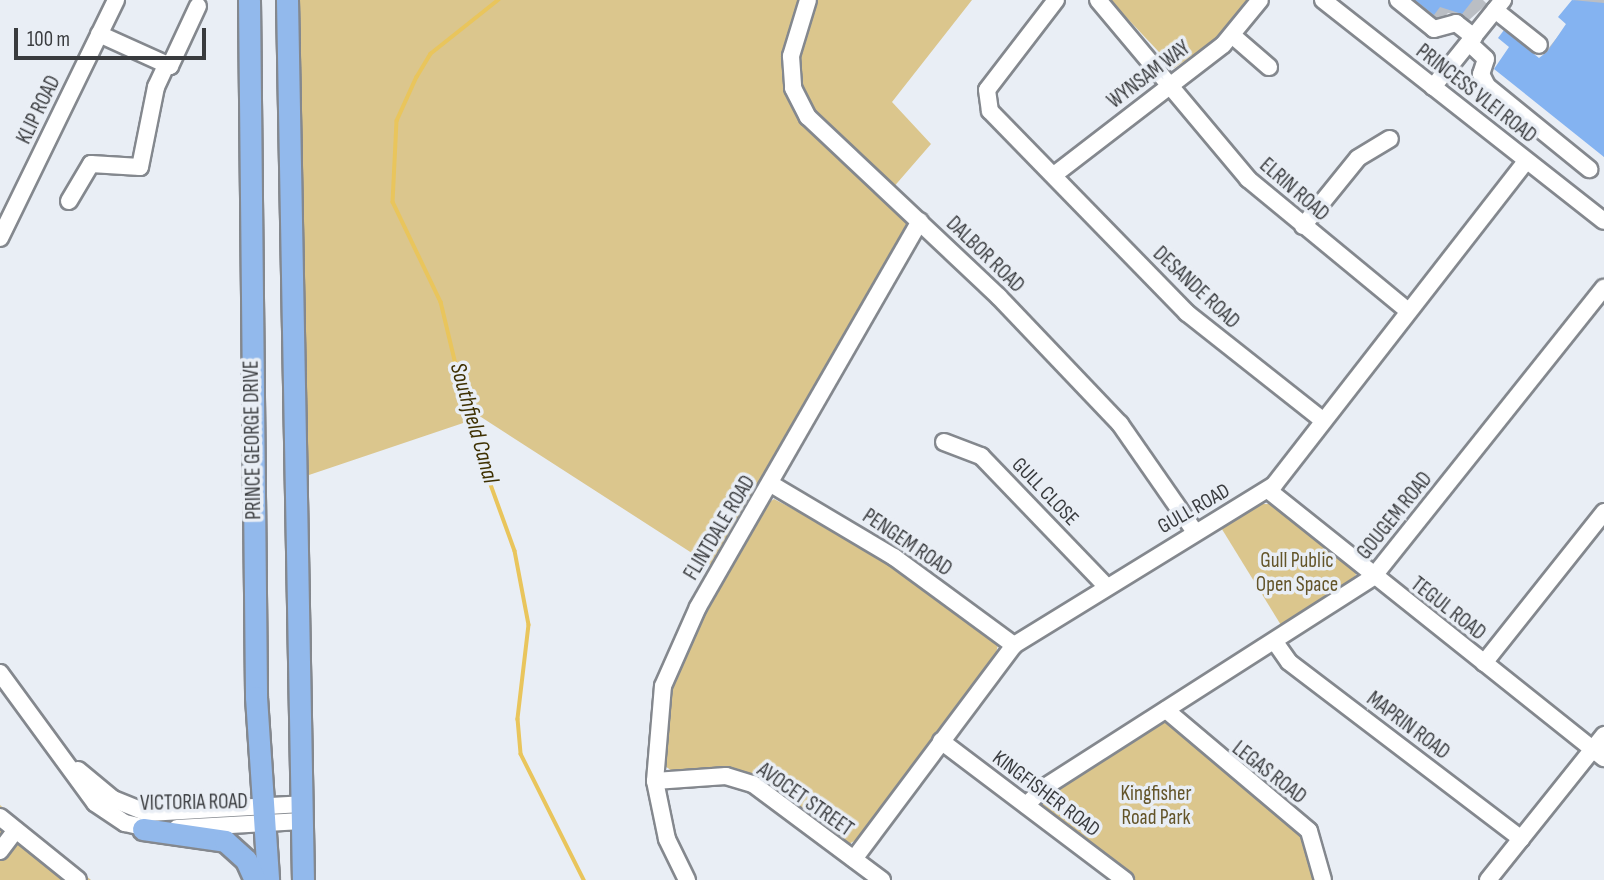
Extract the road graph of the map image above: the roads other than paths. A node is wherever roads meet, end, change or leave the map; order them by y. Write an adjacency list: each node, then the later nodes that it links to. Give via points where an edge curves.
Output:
1 (116, 0): 12 (street, KLIP ROAD)
2 (249, 0): 51 (main road, PRINCE GEORGE DRIVE)
3 (287, 0): 50 (main road, PRINCE GEORGE DRIVE)
4 (808, 0): 25 (street, DALBOR ROAD, via 791,56 797,97 825,137)
5 (1056, 0): 23 (street, DESANDE ROAD, via 986,90 986,101)
6 (1098, 0): 18 (street, ELRIN ROAD)
7 (1260, 0): 13 (street, WYNSAM WAY)
8 (1323, 0): 19 (street, PRINCESS VLEI ROAD)
9 (1398, 0): 14 (street, via 1434,29 1456,23)
10 (1499, 5): 14 (street); 15 (street)
11 (198, 6): 16 (street)
12 (99, 34): 16 (street); 28 (street, KLIP ROAD)
13 (1232, 35): 17 (street); 18 (street, WYNSAM WAY)
14 (1471, 40): 19 (street); 22 (street, via 1486,59 1481,75 1487,86)
15 (1539, 45)
16 (166, 66): 24 (street, via 156,88 140,167 96,162)
17 (1269, 66)
18 (1173, 84): 23 (street, WYNSAM WAY); 27 (street, ELRIN ROAD, via 1248,180)
19 (1433, 87): 21 (street, PRINCESS VLEI ROAD)
20 (1390, 139): 27 (street, via 1358,158)
21 (1526, 161): 26 (street, PRINCESS VLEI ROAD); 30 (street, GULL ROAD)
22 (1589, 169)
23 (1054, 175): 31 (street, DESANDE ROAD, via 1200,325)
24 (69, 201)
25 (920, 221): 33 (street, FLINTDALE ROAD); 36 (street, DALBOR ROAD, via 1139,444)
26 (1604, 222)
27 (1303, 226): 30 (street, ELRIN ROAD)
28 (0, 238)
29 (1604, 288): 37 (street, GOUGEM ROAD)
30 (1408, 310): 31 (street, GULL ROAD)
31 (1321, 419): 34 (street, GULL ROAD)
32 (944, 442): 38 (street, GULL CLOSE, via 981,456)
33 (771, 484): 40 (street, PENGEM ROAD, via 894,557); 48 (street, FLINTDALE ROAD, via 678,646 663,686)
34 (1268, 490): 36 (street, GULL ROAD); 37 (street, TEGUL ROAD)
35 (1604, 512): 41 (street)
36 (1195, 532): 38 (street, GULL ROAD)
37 (1373, 577): 39 (street, GOUGEM ROAD); 41 (street, TEGUL ROAD)
38 (1105, 585): 40 (street, GULL ROAD)
39 (1275, 642): 43 (street, GOUGEM ROAD); 55 (street, MAPRIN ROAD, via 1289,662)
40 (1014, 645): 45 (street, GULL ROAD)
41 (1484, 663): 46 (street, TEGUL ROAD)
42 (0, 673): 47 (street, VICTORIA ROAD)
43 (1166, 710): 49 (street, GOUGEM ROAD); 65 (street, LEGAS ROAD, via 1309,831)
44 (1604, 735): 46 (street)
45 (941, 741): 49 (street, KINGFISHER ROAD); 57 (street, GULL ROAD)
46 (1598, 753): 55 (street)
47 (73, 766): 51 (street, VICTORIA ROAD, via 113,799 148,813); 53 (street, VICTORIA ROAD, via 101,808)
48 (655, 781): 57 (street, AVOCET STREET, via 726,776 753,784); 62 (street, FLINTDALE ROAD, via 667,839)
49 (1026, 806): 64 (street, KINGFISHER ROAD)
50 (302, 813): 51 (street, VICTORIA ROAD); 61 (main road, PRINCE GEORGE DRIVE)
51 (263, 815): 53 (street, VICTORIA ROAD); 60 (main road, PRINCE GEORGE DRIVE)
52 (0, 817): 54 (street)
53 (143, 829): 59 (main road, via 225,841 246,860)
54 (16, 830): 56 (street); 58 (street)
55 (1521, 839): 66 (street)
56 (0, 851)
57 (854, 859): 63 (street, AVOCET STREET)
58 (78, 880)
59 (256, 880)
60 (268, 880)
61 (303, 880)
62 (687, 880)
63 (882, 880)
64 (1125, 880)
65 (1323, 880)
66 (1488, 880)

